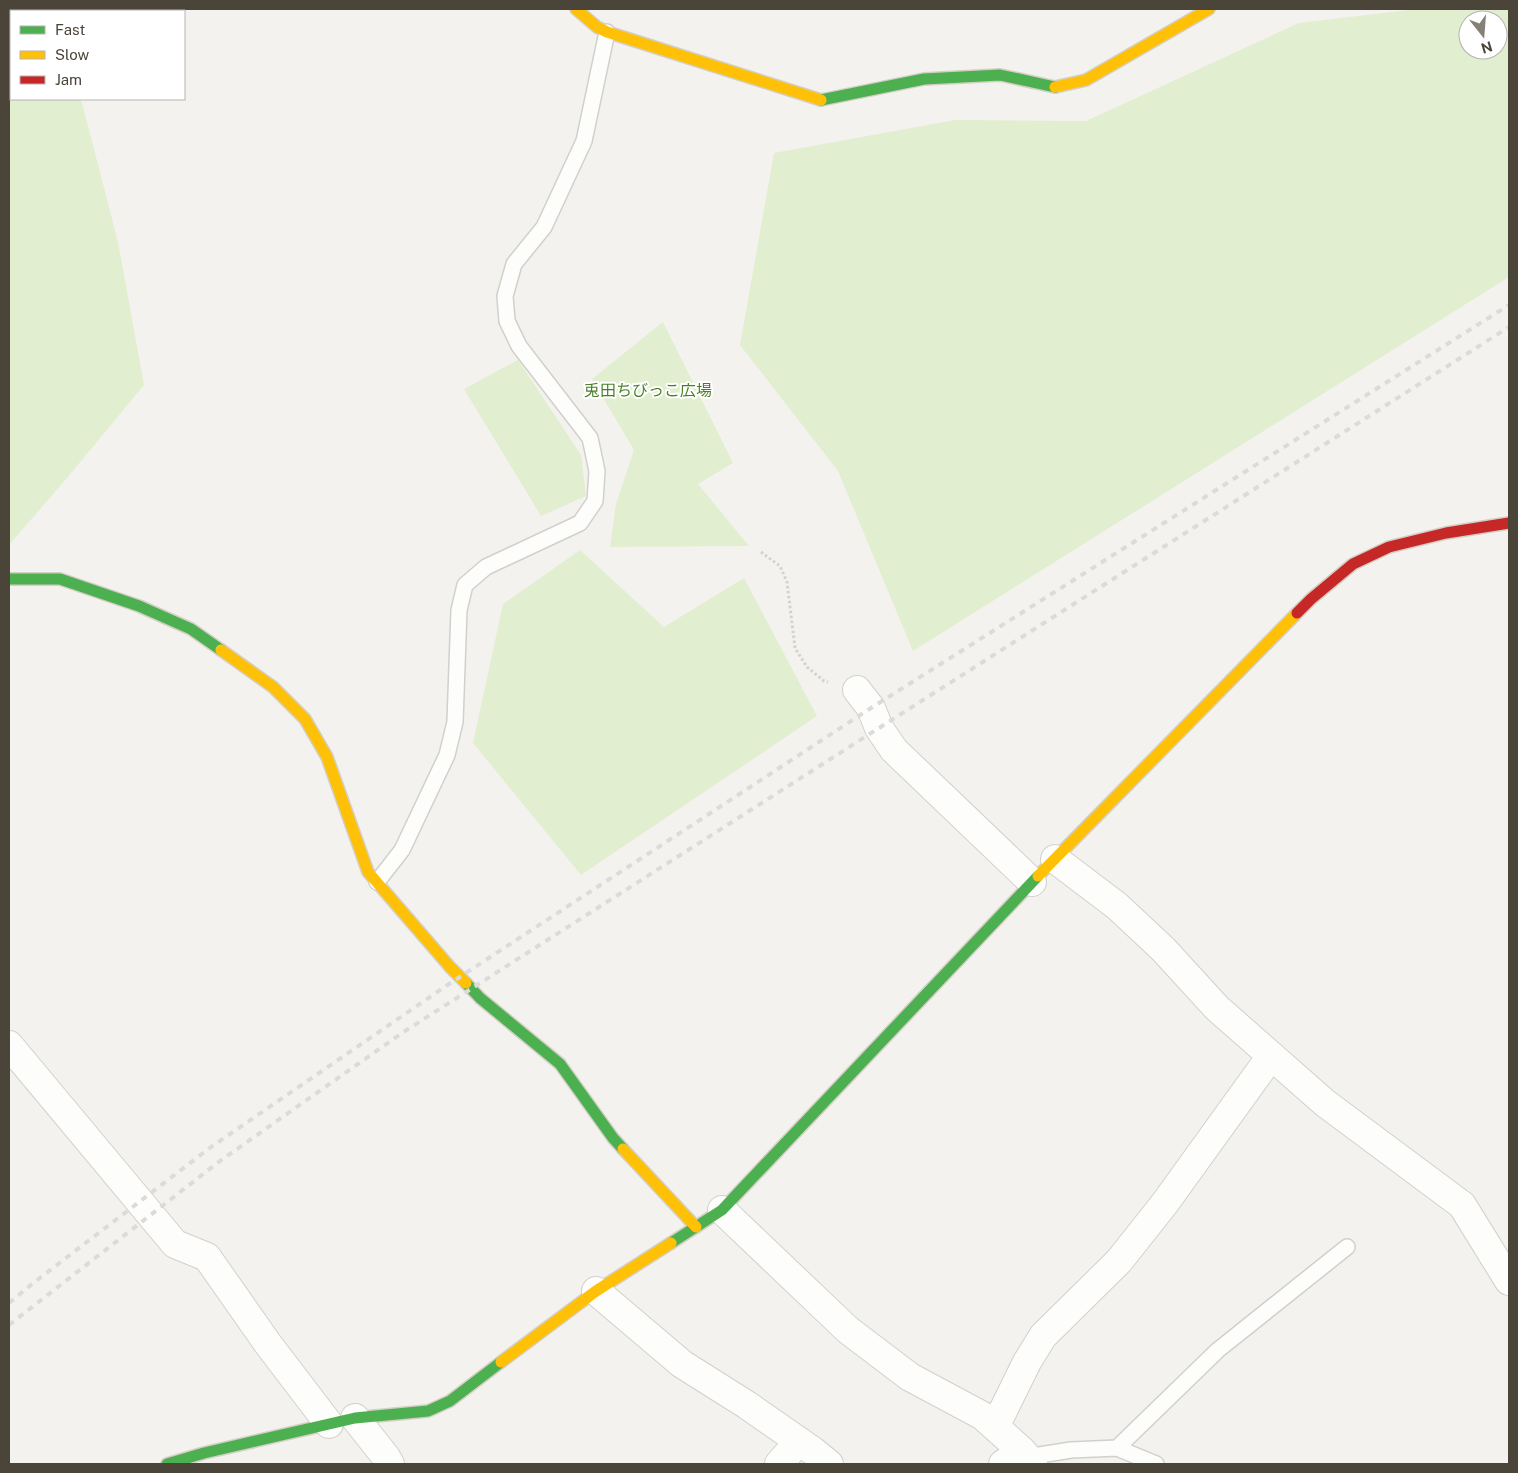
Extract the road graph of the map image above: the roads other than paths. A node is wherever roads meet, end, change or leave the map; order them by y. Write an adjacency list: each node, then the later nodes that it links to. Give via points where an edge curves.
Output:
1 (576, 9): 3 (street)
2 (1209, 9): 3 (street, via 1086,80 1053,87 1000,76 924,80 820,100)
3 (607, 32): 8 (lane, via 584,141 544,227 514,264 505,296 507,321 519,346 590,438 597,471 595,502 580,523 486,567 465,585 459,610 455,722 447,756 402,850)
4 (1509, 523): 7 (street, via 1389,547 1352,564 1310,599)
5 (9, 579): 8 (street, via 60,579 139,606 190,629 273,687 305,719 327,757 368,872)
6 (857, 690): 9 (street, via 894,750)
7 (1055, 859): 9 (street); 11 (street, via 1117,906 1217,1008)
8 (377, 882): 13 (street, via 480,998 560,1064 613,1138)
9 (1032, 882): 12 (street)
10 (9, 1045): 18 (street, via 175,1244 207,1258)
11 (1271, 1056): 15 (street, via 1325,1103 1462,1205); 19 (street, via 1119,1261 1043,1336)
12 (722, 1210): 13 (street); 19 (street, via 848,1330 910,1377 983,1416)
13 (696, 1227): 16 (street)
14 (1347, 1246): 21 (lane, via 1218,1350)
15 (1509, 1281)
16 (596, 1291): 17 (street, via 450,1401 428,1411); 20 (street, via 682,1364)
17 (355, 1418): 18 (street); 24 (street)
18 (329, 1424): 23 (street, via 204,1452)
19 (995, 1427): 22 (street)
20 (799, 1441): 25 (street); 26 (street)
21 (1118, 1448): 22 (lane, via 1071,1450); 27 (lane)
22 (1021, 1459)
23 (167, 1464)
24 (390, 1464)
25 (779, 1464)
26 (829, 1464)
27 (1156, 1464)

